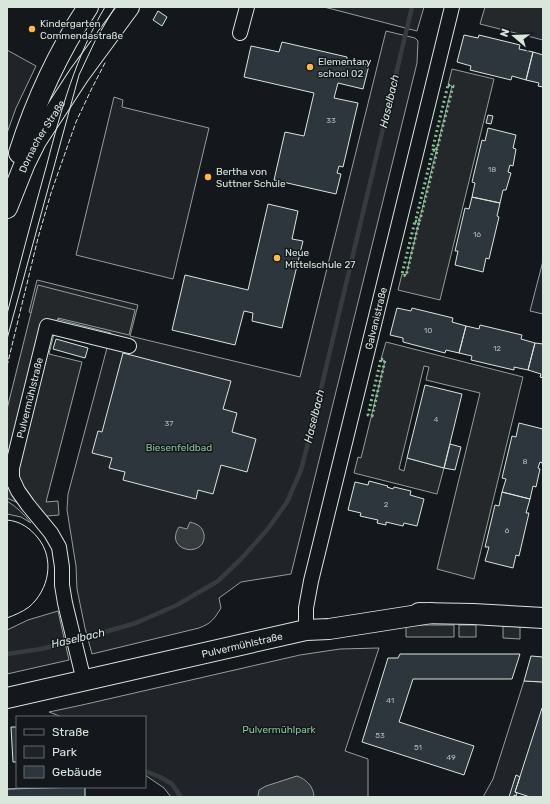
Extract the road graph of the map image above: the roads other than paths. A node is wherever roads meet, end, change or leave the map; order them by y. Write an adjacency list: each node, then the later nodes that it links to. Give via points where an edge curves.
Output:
1 (88, 7): 6 (street, Dornacher Straße)
2 (129, 7): 7 (street, Dornacher Straße)
3 (247, 7): 5 (street)
4 (452, 7): 12 (street, Galvanistraße, via 311,581 306,608)
5 (240, 34)
6 (50, 76): 7 (street, Dornacher Straße); 8 (street, Dornacher Straße, via 23,140)
7 (70, 89): 9 (street, Dornacher Straße, via 36,141)
8 (7, 202)
9 (7, 208)
10 (129, 346): 13 (street, Pulvermühlstraße, via 48,326 12,468 12,478 18,491 59,547 65,603)
11 (543, 618): 12 (street, Pulvermühlstraße, via 431,613 329,629)
12 (306, 630): 13 (street, Pulvermühlstraße)
13 (84, 681): 14 (street, Pulvermühlstraße)
14 (7, 698)

